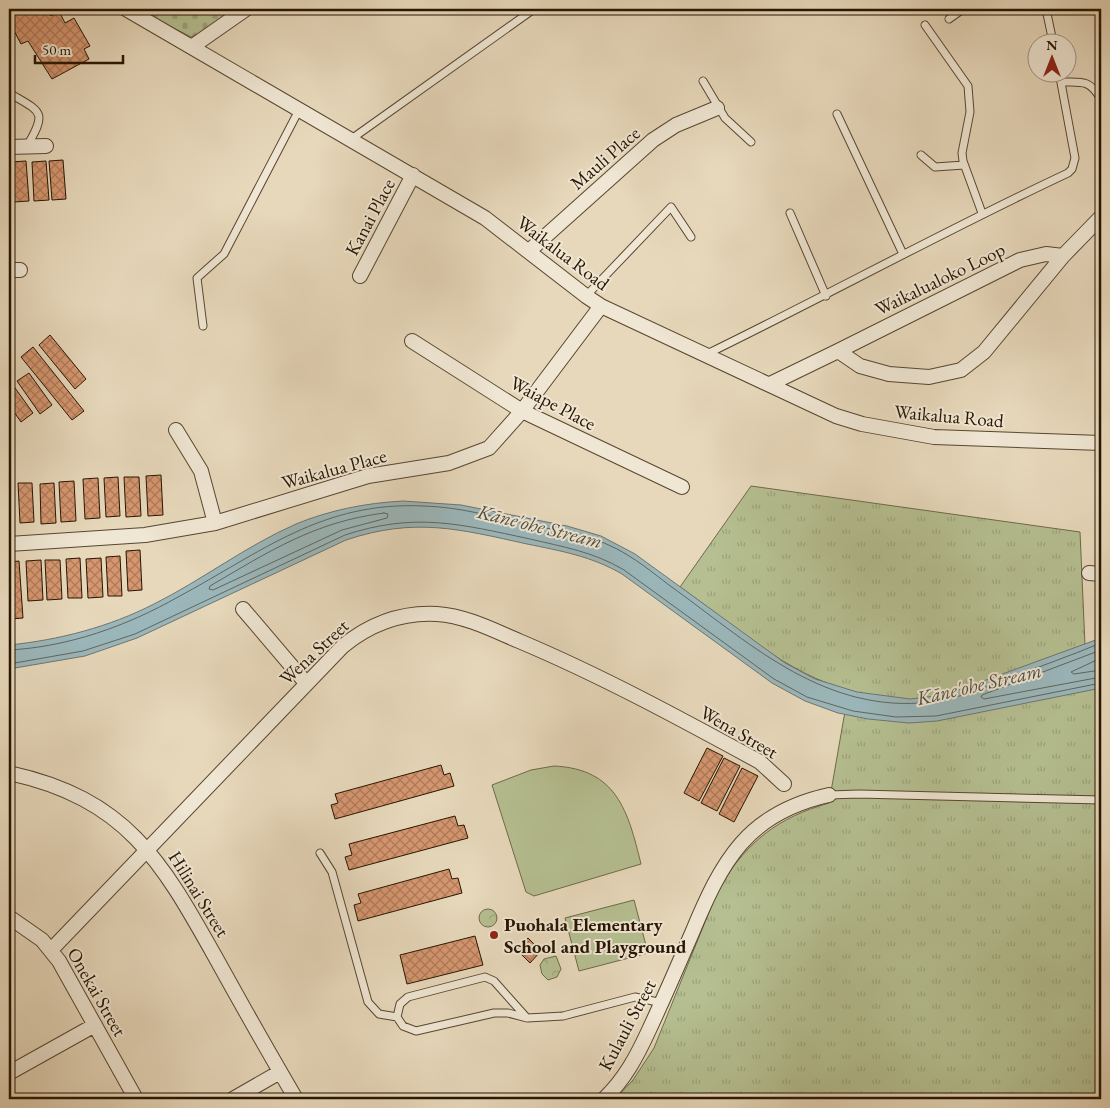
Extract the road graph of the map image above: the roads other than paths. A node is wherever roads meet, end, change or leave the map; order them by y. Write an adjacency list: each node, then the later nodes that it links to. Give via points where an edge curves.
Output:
1 (126, 9): 9 (street, Waikalua Road)
2 (246, 9): 9 (street)
3 (534, 9): 18 (lane)
4 (963, 9): 6 (lane)
5 (1046, 9): 8 (lane)
6 (949, 19)
7 (925, 25): 24 (lane, via 968,86 970,112 962,153)
8 (1051, 32)
9 (193, 46): 16 (street, Waikalua Road)
10 (702, 81): 15 (lane)
11 (1061, 82): 27 (lane, via 1075,152 1072,169)
12 (1078, 82): 14 (lane, via 1091,85)
13 (9, 93): 20 (lane, via 36,109 40,118)
14 (1101, 99)
15 (717, 108): 19 (lane); 30 (street, Mauli Place, via 653,140)
16 (299, 110): 18 (street, Waikalua Road); 37 (lane, via 224,254 197,278)
17 (837, 114): 31 (lane)
18 (350, 140): 25 (street, Waikalua Road)
19 (751, 142)
20 (27, 146): 21 (street); 22 (street)
21 (46, 146)
22 (9, 147)
23 (921, 155): 24 (lane, via 935,167)
24 (964, 164): 27 (lane)
25 (413, 176): 30 (street, Waikalua Road, via 485,218); 33 (street, Kanai Place)
26 (790, 213): 35 (lane)
27 (982, 213): 31 (lane)
28 (1101, 218): 32 (street)
29 (691, 237): 34 (lane, via 671,207)
30 (528, 252): 34 (street, Waikalua Road)
31 (904, 254): 35 (lane)
32 (1062, 256): 39 (street, Waikalualoko Loop, via 1037,254 1020,260); 39 (street, via 984,352 961,370 929,376 889,374 860,366)
33 (360, 276)
34 (586, 296): 36 (street, Waikalua Road)
35 (826, 296): 40 (lane)
36 (602, 306): 40 (street, Waikalua Road); 42 (street, Waikalua Place)
37 (203, 326)
38 (412, 340): 42 (street, Waiape Place)
39 (838, 351): 41 (street, Waikalualoko Loop)
40 (707, 355): 41 (street, Waikalua Road)
41 (770, 384): 44 (street, Waikalua Road, via 836,416 911,434)
42 (522, 411): 45 (street, Waiape Place); 46 (street, Waikalua Place, via 489,448 449,463 368,476)
43 (176, 430): 46 (street, via 201,471)
44 (1101, 443)
45 (682, 487)
46 (215, 523): 47 (street, Waikalua Place, via 146,535)
47 (9, 544)
48 (243, 609): 49 (street)
49 (306, 683): 51 (street, Wena Street, via 343,646 376,624 414,614 452,616 477,623 562,659 628,692 760,762); 54 (street, Wena Street)
50 (9, 773): 54 (street, Hilinai Street, via 46,783 84,800 120,823)
51 (784, 784)
52 (829, 795): 53 (lane); 58 (street, Kulauli Street, via 781,812 735,850 716,877)
53 (1101, 800)
54 (148, 850): 57 (street, Wena Street); 62 (street, Hilinai Street, via 176,887)
55 (320, 853): 59 (lane, via 332,872 368,1002 379,1014)
56 (9, 917): 57 (street, Onekai Street, via 31,931)
57 (51, 950): 61 (street, Onekai Street)
58 (662, 1003): 60 (lane, via 635,998 564,1016); 67 (street, Kulauli Street, via 629,1069)
59 (397, 1017): 60 (lane, via 403,1026 416,1031 494,1013); 60 (lane, via 400,1004 408,997 481,977 494,982)
60 (526, 1018)
61 (95, 1025): 63 (street); 64 (street, Onekai Street)
62 (280, 1072): 65 (street); 66 (street, Hilinai Street)
63 (9, 1073)
64 (136, 1099)
65 (233, 1099)
66 (296, 1099)
67 (604, 1099)

